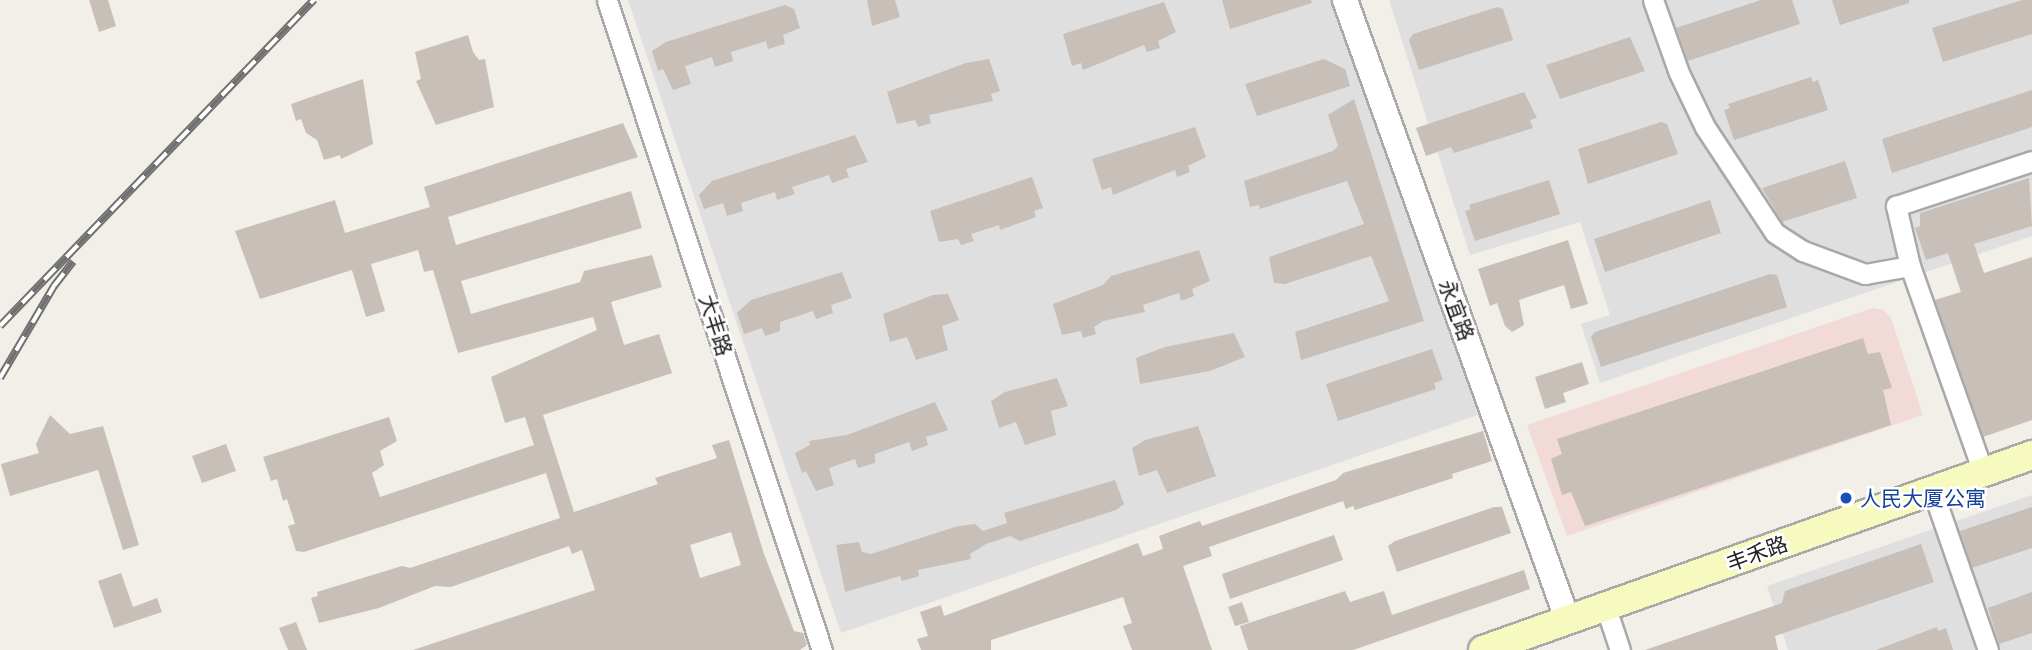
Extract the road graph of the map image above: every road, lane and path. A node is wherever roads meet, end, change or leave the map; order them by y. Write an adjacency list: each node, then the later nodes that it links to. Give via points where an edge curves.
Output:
1 (607, 0): 11 (street, 大丰路)
2 (1345, 0): 10 (street, 永宜路)
3 (1653, 0): 5 (street, via 1679,73 1705,127 1775,233 1803,251 1865,274)
4 (2032, 161): 5 (street, via 1896,206)
5 (1910, 266): 7 (street)
6 (2032, 455): 7 (main road, 丰禾路)
7 (1983, 472): 8 (main road, 丰禾路)
8 (1933, 489): 9 (main road, 丰禾路); 14 (street)
9 (1606, 608): 10 (main road, 丰禾路); 13 (street)
10 (1569, 621): 12 (main road, 丰禾路)
11 (822, 650)
12 (1483, 650)
13 (1620, 650)
14 (1988, 650)

